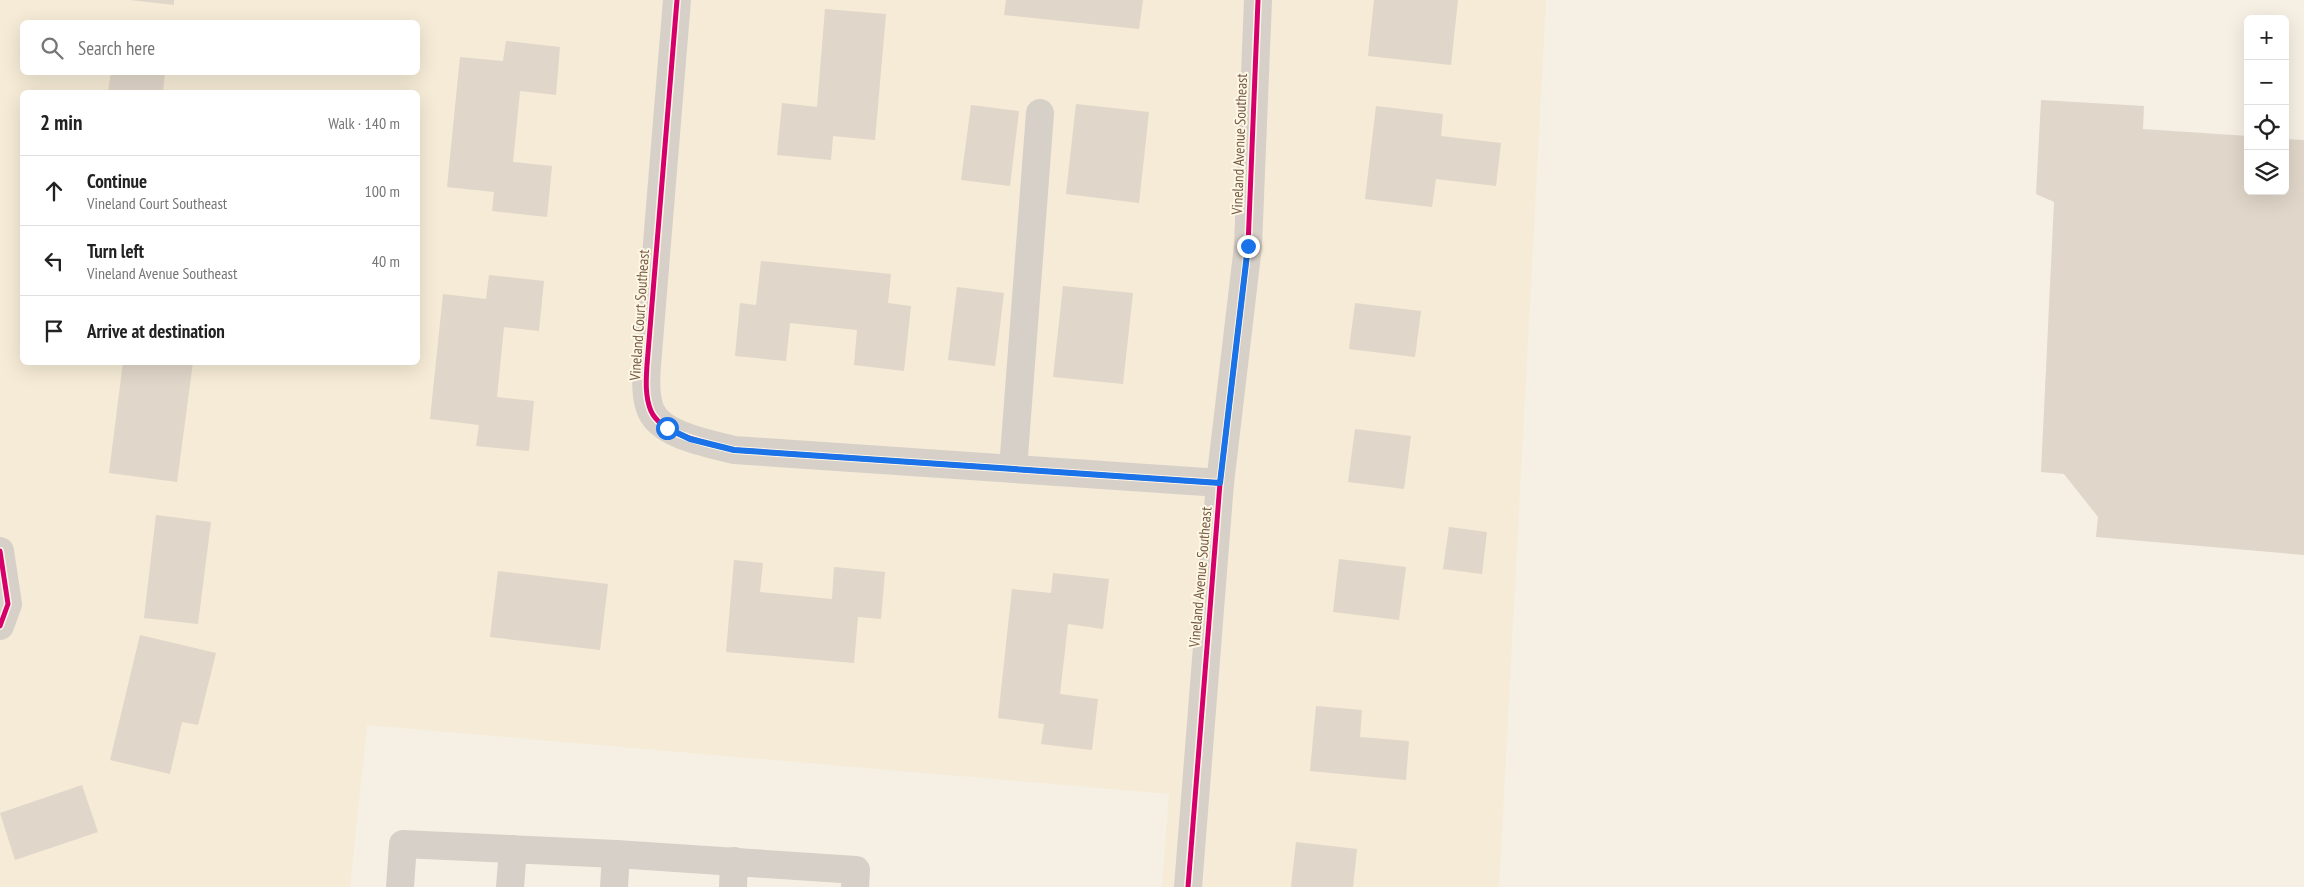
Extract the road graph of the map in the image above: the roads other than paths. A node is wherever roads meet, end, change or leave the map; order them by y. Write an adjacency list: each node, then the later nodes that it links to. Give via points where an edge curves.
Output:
1 (677, 0): 4 (street, Vineland Court Southeast, via 646,365 651,412 667,428 690,439 734,450)
2 (1258, 0): 5 (street, Vineland Avenue Southeast, via 1248,246)
3 (1040, 113): 4 (street)
4 (1013, 469): 5 (street, Vineland Court Southeast)
5 (1220, 483): 15 (street, Vineland Avenue Southeast)
6 (0, 551): 7 (street, via 8,604)
7 (0, 626)
8 (513, 849): 9 (street); 11 (street, via 404,844); 12 (street)
9 (616, 854): 10 (street); 13 (street)
10 (734, 874): 14 (street, via 856,870)
11 (400, 887)
12 (510, 887)
13 (614, 887)
14 (855, 887)
15 (1188, 887)

